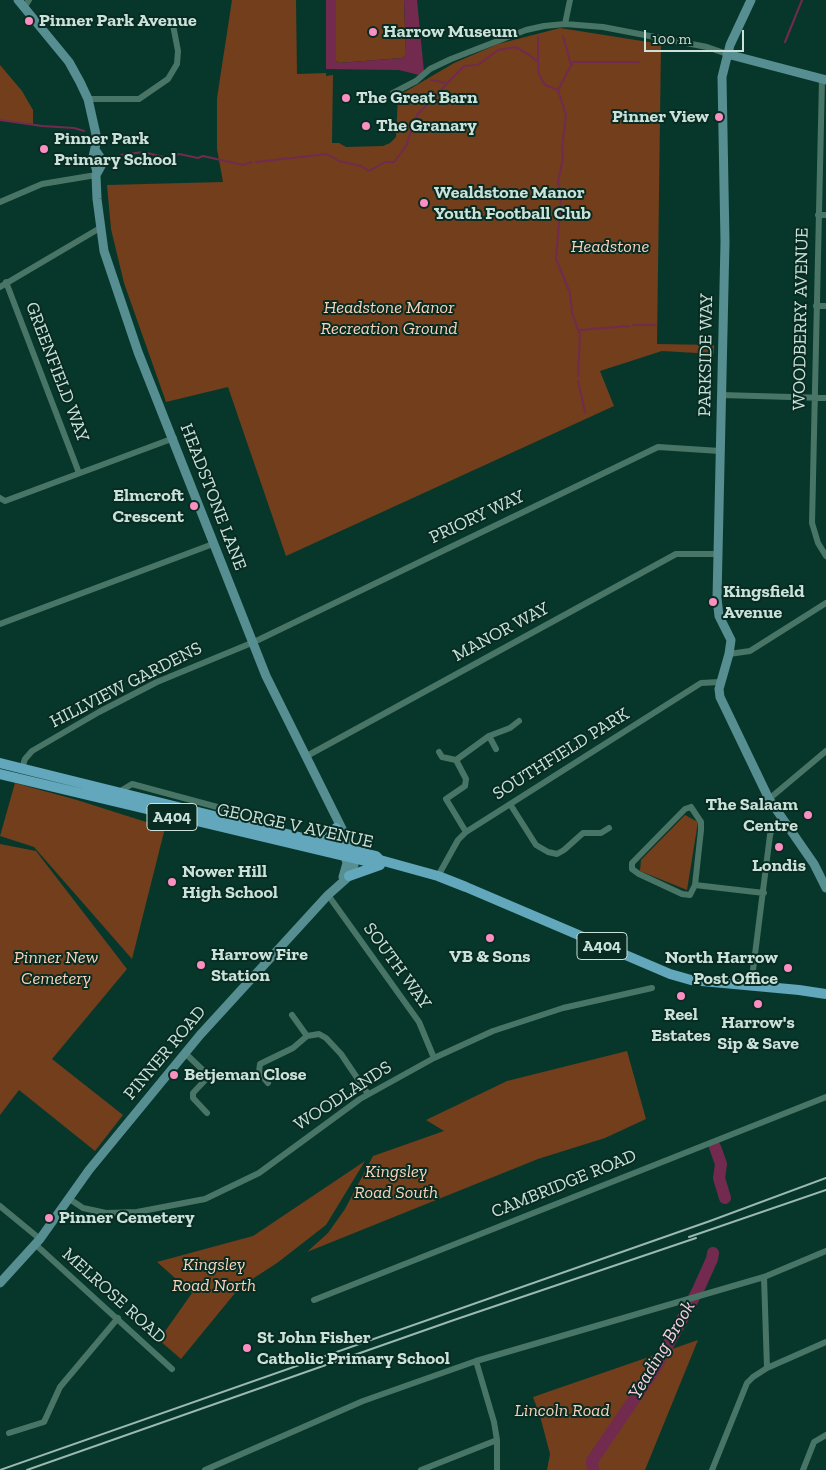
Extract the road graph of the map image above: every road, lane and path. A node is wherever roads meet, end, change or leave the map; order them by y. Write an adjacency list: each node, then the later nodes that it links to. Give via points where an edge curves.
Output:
1 (18, 0): 4 (street, HEADSTONE LANE)
2 (570, 0): 5 (street)
3 (751, 0): 7 (street, PARKSIDE WAY)
4 (27, 4): 10 (street, HEADSTONE LANE, via 69,62)
5 (565, 24): 7 (street, via 603,27 707,47); 9 (street, via 526,30 484,45 430,69 416,82)
6 (173, 25): 10 (street, via 177,64 168,79 139,99)
7 (727, 54): 8 (street); 20 (street, PARKSIDE WAY, via 722,77 725,242)
8 (824, 79): 13 (street, WOODBERRY AVENUE)
9 (392, 94)
10 (88, 98): 11 (street, HEADSTONE LANE, via 98,139 96,151 101,166)
11 (97, 173): 12 (street, via 42,184); 15 (street, HEADSTONE LANE)
12 (0, 202)
13 (818, 214): 14 (street); 18 (street, WOODBERRY AVENUE)
14 (826, 215)
15 (100, 228): 16 (street); 23 (street, HEADSTONE LANE, via 114,284)
16 (6, 282): 17 (street); 25 (street, GREENFIELD WAY)
17 (0, 287)
18 (816, 306): 19 (street); 21 (street, WOODBERRY AVENUE)
19 (826, 306)
20 (721, 395): 21 (street); 24 (street, PARKSIDE WAY)
21 (814, 398): 22 (street); 29 (street, WOODBERRY AVENUE, via 812,523)
22 (826, 398)
23 (174, 438): 25 (street); 27 (street, HEADSTONE LANE)
24 (720, 451): 28 (street, PARKSIDE WAY); 32 (street, PRIORY WAY, via 658,448)
25 (79, 473): 26 (street, via 6,501)
26 (0, 498)
27 (214, 544): 31 (street); 32 (street, HEADSTONE LANE)
28 (718, 554): 33 (street, PARKSIDE WAY, via 717,607 729,634); 40 (street, MANOR WAY, via 676,554)
29 (826, 556)
30 (826, 603): 33 (street, via 750,651)
31 (0, 624)
32 (254, 642): 40 (street, HEADSTONE LANE, via 266,676); 43 (street, HILLVIEW GARDENS, via 157,682 98,712 32,751)
33 (729, 654): 34 (street)
34 (720, 682): 46 (street, via 720,696); 48 (street, SOUTHFIELD PARK, via 701,683)
35 (519, 721): 36 (street)
36 (489, 736): 37 (street); 41 (street)
37 (496, 749)
38 (826, 751): 46 (street)
39 (439, 752): 41 (street, via 442,757)
40 (305, 756): 52 (street, HEADSTONE LANE)
41 (456, 760): 54 (street, via 466,779 465,786 446,799)
42 (0, 763): 43 (main road, GEORGE V AVENUE / A404)
43 (22, 768): 45 (main road, GEORGE V AVENUE / A404)
44 (0, 774): 49 (main road, GEORGE V AVENUE / A404)
45 (119, 792): 47 (main road, GEORGE V AVENUE / A404); 51 (street, GEORGE V AVENUE, via 132,784 232,811)
46 (770, 799): 50 (street)
47 (162, 802): 49 (main road); 51 (main road, GEORGE V AVENUE / A404)
48 (510, 804): 53 (street, via 536,845 548,852 557,854 583,833 601,833); 54 (street, SOUTHFIELD PARK)
49 (164, 815): 56 (main road, GEORGE V AVENUE / A404)
50 (781, 818): 61 (street, via 814,864); 62 (street, via 772,826)
51 (242, 822): 55 (main road, GEORGE V AVENUE / A404)
52 (336, 825): 55 (main road, via 328,839); 56 (street, HEADSTONE LANE)
53 (609, 828)
54 (466, 832): 58 (street, SOUTHFIELD PARK)
55 (321, 841): 56 (main road, GEORGE V AVENUE / A404)
56 (349, 853): 57 (main road, A404, via 376,856); 59 (street)
57 (384, 861): 58 (main road, A404); 59 (main road)
58 (438, 876): 65 (main road, A404, via 670,974 691,980)
59 (346, 879): 63 (street, PINNER ROAD)
60 (695, 885): 60 (street, via 690,895 682,894 632,869 632,863 691,806 702,822); 62 (street)
61 (826, 888)
62 (764, 893): 65 (street)
63 (328, 895): 73 (street, PINNER ROAD); 74 (street, SOUTH WAY, via 419,1022)
64 (639, 981): 68 (street)
65 (751, 986): 69 (main road, A404)
66 (652, 988): 68 (street, WOODLANDS)
67 (826, 988): 69 (main road, A404, via 804,985)
68 (639, 989): 74 (street, WOODLANDS, via 562,1008 493,1031)
69 (799, 990): 70 (main road, A404)
70 (826, 994)
71 (292, 1015): 72 (street)
72 (307, 1036): 75 (street, via 294,1048 260,1064 259,1072); 76 (street, via 322,1035 334,1046)
73 (185, 1053): 78 (street, via 209,1076 193,1093 193,1098); 79 (street, PINNER ROAD)
74 (434, 1058): 76 (street, WOODLANDS)
75 (268, 1083)
76 (368, 1094): 79 (street, WOODLANDS, via 259,1173 206,1199 137,1212 106,1213 83,1208)
77 (826, 1097): 85 (street, CAMBRIDGE ROAD)
78 (207, 1113)
79 (68, 1198): 81 (street, PINNER ROAD)
80 (0, 1206): 81 (street, MELROSE ROAD)
81 (38, 1242): 84 (street, PINNER ROAD); 86 (street, MELROSE ROAD)
82 (826, 1251): 83 (street)
83 (764, 1277): 88 (street); 89 (street)
84 (0, 1283)
85 (314, 1300)
86 (118, 1318): 90 (street, MELROSE ROAD); 91 (street, via 60,1387 44,1422)
87 (826, 1342): 89 (street)
88 (476, 1361): 93 (street); 94 (street, via 363,1401)
89 (768, 1368): 97 (street, via 747,1384)
90 (172, 1369)
91 (9, 1433)
92 (826, 1435): 98 (street, via 814,1442)
93 (497, 1440): 95 (street); 96 (street)
94 (205, 1470)
95 (421, 1470)
96 (497, 1470)
97 (712, 1470)
98 (803, 1470)

